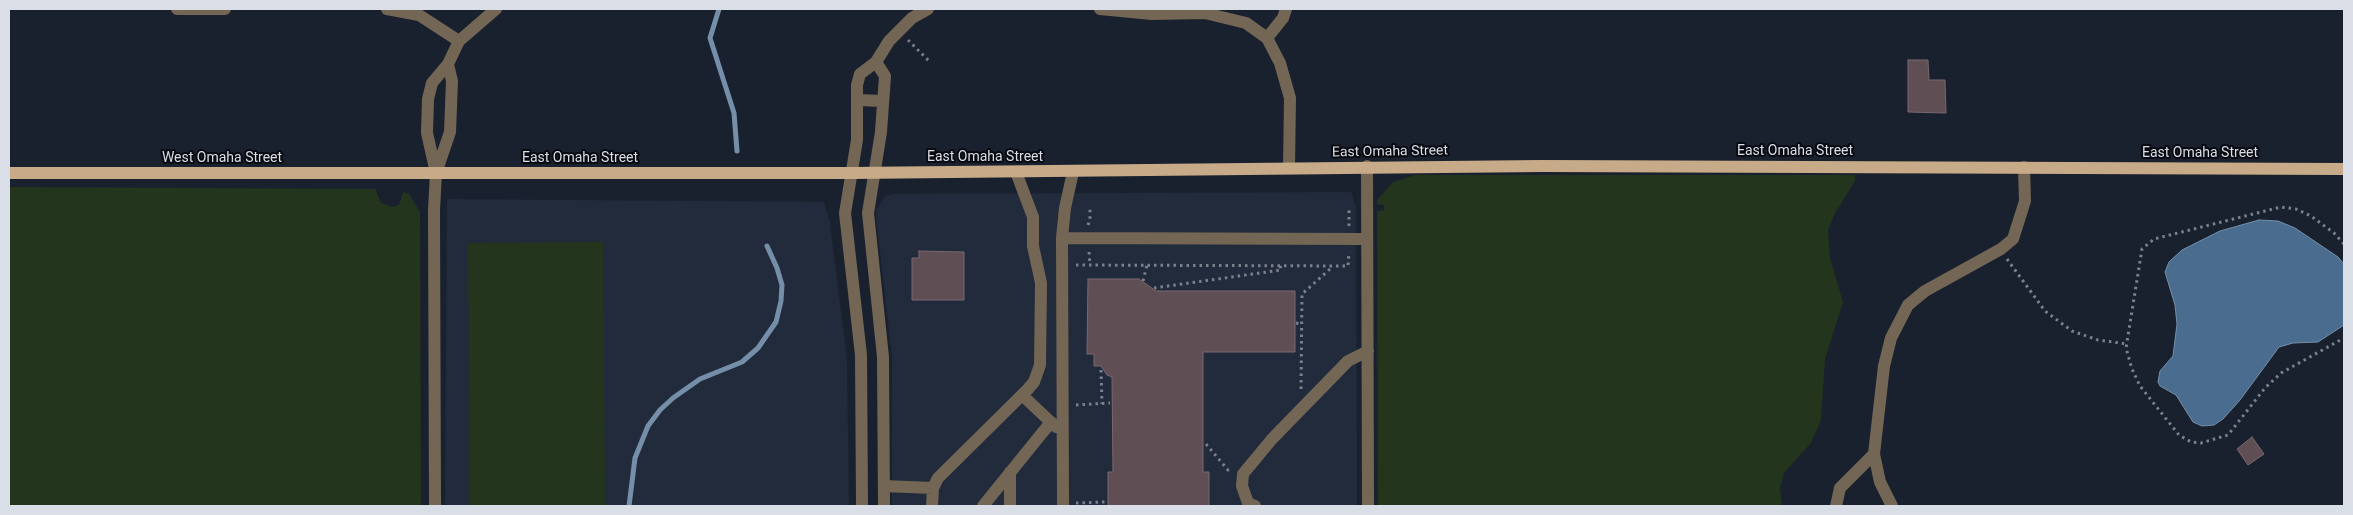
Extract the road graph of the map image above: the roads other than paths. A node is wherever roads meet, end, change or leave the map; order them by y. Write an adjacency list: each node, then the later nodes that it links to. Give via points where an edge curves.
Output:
1 (177, 9): 2 (street)
2 (225, 9)
3 (387, 9): 9 (street, via 418,15)
4 (496, 9): 9 (street)
5 (928, 9): 10 (street, via 900,29)
6 (1100, 9): 8 (street, via 1152,14 1205,13 1246,23)
7 (1286, 9): 8 (street)
8 (1267, 38): 16 (street, via 1280,63 1290,98)
9 (459, 41): 11 (street)
10 (876, 62): 12 (street, via 860,74); 13 (street, via 885,76)
11 (448, 64): 21 (street, via 452,81 450,132); 21 (street, via 432,83 428,99 427,133)
12 (858, 100): 13 (street); 22 (street, via 858,132)
13 (882, 101): 23 (street)
14 (1367, 166): 15 (main road, East Omaha Street); 16 (main road, East Omaha Street); 25 (street)
15 (2024, 167): 17 (main road, East Omaha Street); 32 (street, via 2025,201 2013,239 2001,249 1925,291 1908,305 1891,338 1884,366)
16 (1289, 168): 19 (main road, East Omaha Street)
17 (2344, 169)
18 (1016, 172): 19 (main road, East Omaha Street); 23 (main road, East Omaha Street); 28 (street, via 1033,217 1033,246 1041,283)
19 (1073, 172): 24 (street)
20 (9, 173): 21 (main road, West Omaha Street)
21 (436, 173): 22 (main road, East Omaha Street); 36 (street)
22 (852, 173): 23 (main road, East Omaha Street); 37 (street, via 845,213 861,355)
23 (875, 173): 34 (street, via 868,213 883,357)
24 (1062, 238): 25 (street); 27 (street)
25 (1367, 238): 26 (street)
26 (1368, 351): 43 (street, via 1348,361 1272,439 1243,474 1242,486 1248,503); 44 (street)
27 (1063, 364): 28 (street); 31 (street)
28 (1040, 365): 29 (street, via 1034,382)
29 (1022, 395): 30 (street); 35 (street, via 946,469)
30 (1051, 422): 31 (street); 33 (street)
31 (1062, 432): 42 (street)
32 (1874, 454): 45 (street, via 1840,488); 46 (street, via 1880,482)
33 (1010, 472): 40 (street); 41 (street)
34 (884, 486): 35 (street); 38 (street)
35 (933, 488): 39 (street)
36 (435, 506)
37 (862, 506)
38 (884, 506)
39 (932, 506)
40 (983, 506)
41 (1010, 506)
42 (1063, 506)
43 (1255, 506)
44 (1368, 506)
45 (1836, 506)
46 (1892, 506)

